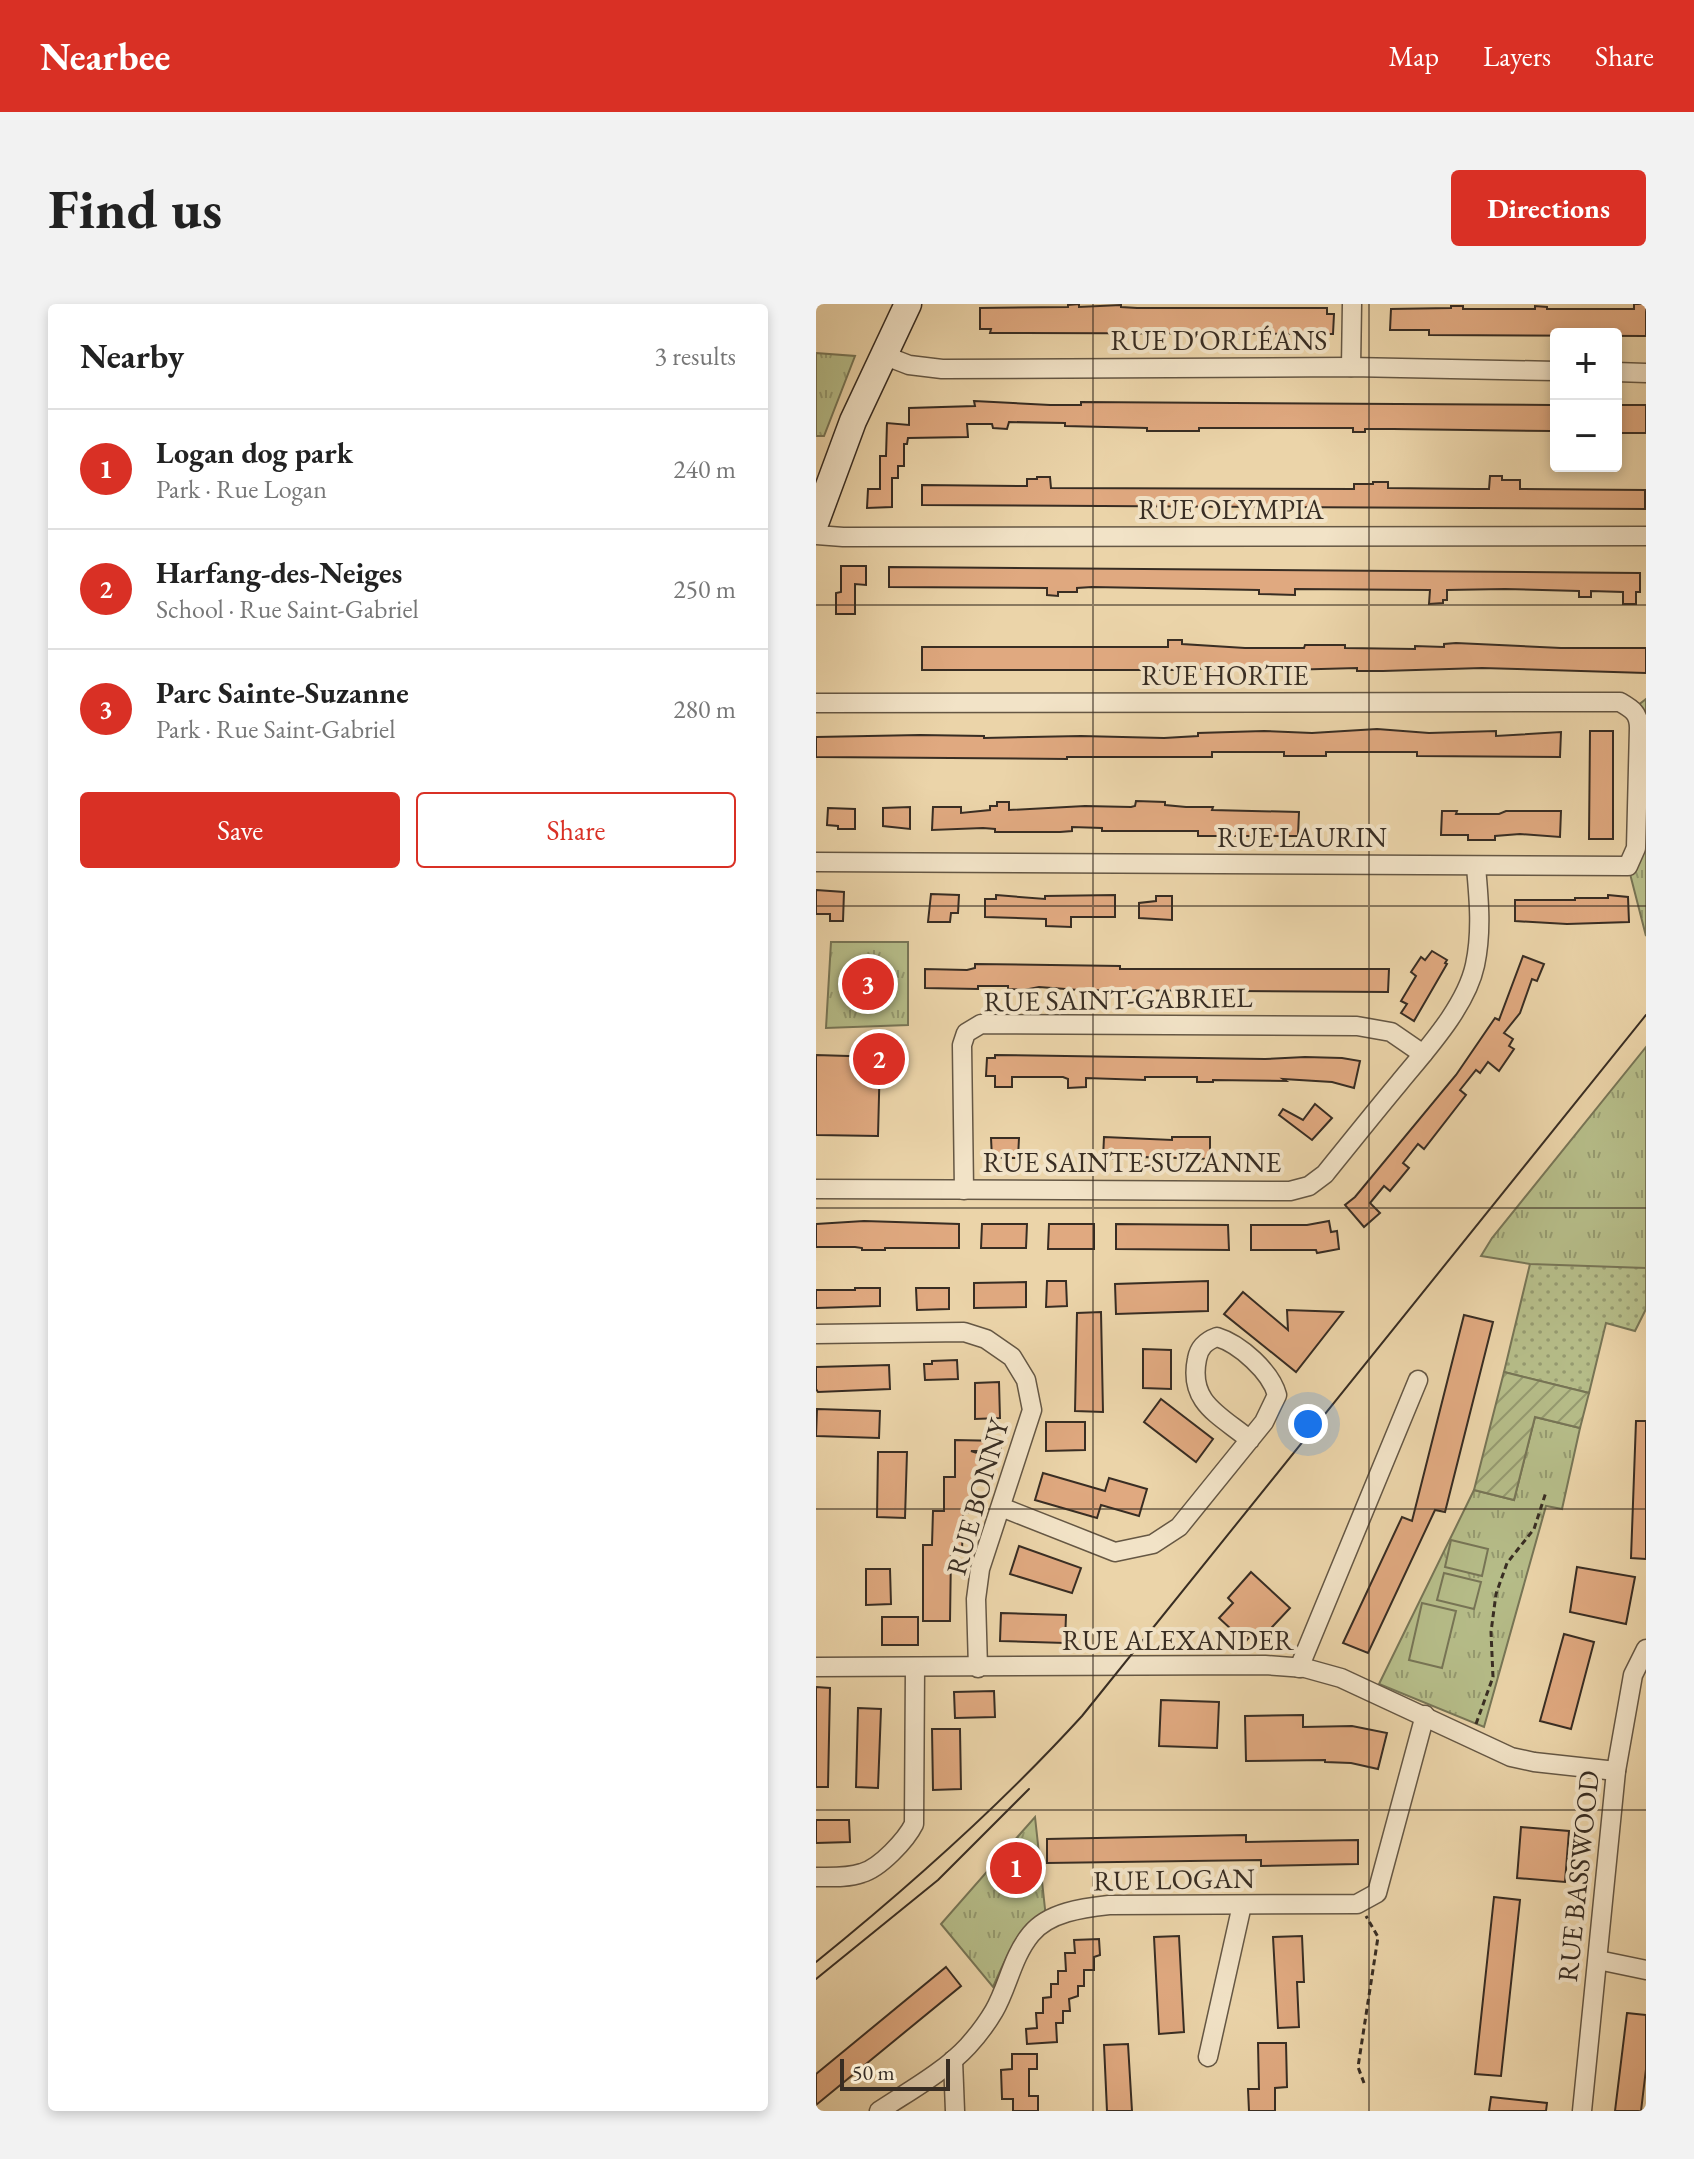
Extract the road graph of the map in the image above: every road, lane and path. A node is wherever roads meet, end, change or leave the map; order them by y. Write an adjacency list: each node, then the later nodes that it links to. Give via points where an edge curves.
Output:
1 (908, 304): 3 (main road)
2 (1352, 304): 4 (street)
3 (883, 355): 4 (street, RUE D'ORLÉANS, via 942,369); 8 (main road)
4 (1351, 367): 5 (street, RUE D'ORLÉANS)
5 (1550, 371)
6 (1622, 372): 7 (street)
7 (1646, 373)
8 (816, 521)
9 (816, 535): 10 (street, RUE OLYMPIA)
10 (1646, 536)
11 (816, 703): 12 (street, RUE HORTIE, via 1620,702)
12 (1633, 709): 14 (street, RUE LAURIN, via 1639,718 1636,848 1628,866)
13 (816, 862): 14 (street, RUE LAURIN)
14 (1476, 867): 15 (street, RUE SAINTE-SUZANNE, via 1480,913 1475,968 1464,996)
15 (1423, 1054): 17 (street, RUE SAINTE-SUZANNE, via 1325,1174 1309,1186 1290,1191); 17 (street, RUE SAINT-GABRIEL, via 1391,1032 1357,1026 981,1024 966,1033 962,1045)
16 (816, 1189): 17 (street, RUE SAINTE-SUZANNE)
17 (964, 1190)
18 (816, 1334): 22 (street, RUE BONNY, via 964,1332 1012,1357 1026,1380 1032,1410)
19 (1418, 1380): 27 (street)
20 (1250, 1440): 20 (street, via 1272,1407 1274,1384 1217,1337 1198,1355 1196,1390); 22 (street, via 1179,1527 1153,1544 1115,1552)
21 (1546, 1492): 29 (path, via 1534,1529 1507,1563 1496,1594 1493,1677)
22 (1001, 1507): 26 (street, RUE BONNY, via 980,1569)
23 (1646, 1649): 30 (street, RUE BASSWOOD, via 1633,1675)
24 (816, 1667): 25 (street, RUE ALEXANDER)
25 (915, 1667): 26 (street, RUE ALEXANDER); 31 (street, via 914,1824 906,1840 866,1873)
26 (978, 1668): 27 (street, RUE ALEXANDER)
27 (1299, 1668): 28 (street, RUE ALEXANDER, via 1341,1678)
28 (1425, 1715): 29 (street, RUE ALEXANDER); 32 (street, via 1377,1893)
29 (1471, 1738): 30 (street, RUE ALEXANDER, via 1511,1757)
30 (1616, 1771): 34 (street, RUE BASSWOOD)
31 (816, 1877)
32 (1357, 1904): 33 (street, RUE LOGAN); 38 (path, via 1378,1937 1358,2067)
33 (1242, 1905): 36 (street); 37 (street, RUE LOGAN, via 1109,1905 1058,1915 1032,1932 994,2012)
34 (1598, 1960): 35 (street); 41 (street, RUE BASSWOOD)
35 (1646, 1970)
36 (1208, 2057)
37 (953, 2060): 39 (street, RUE LOGAN); 40 (street)
38 (1364, 2083)
39 (879, 2111)
40 (955, 2111)
41 (1582, 2111)

